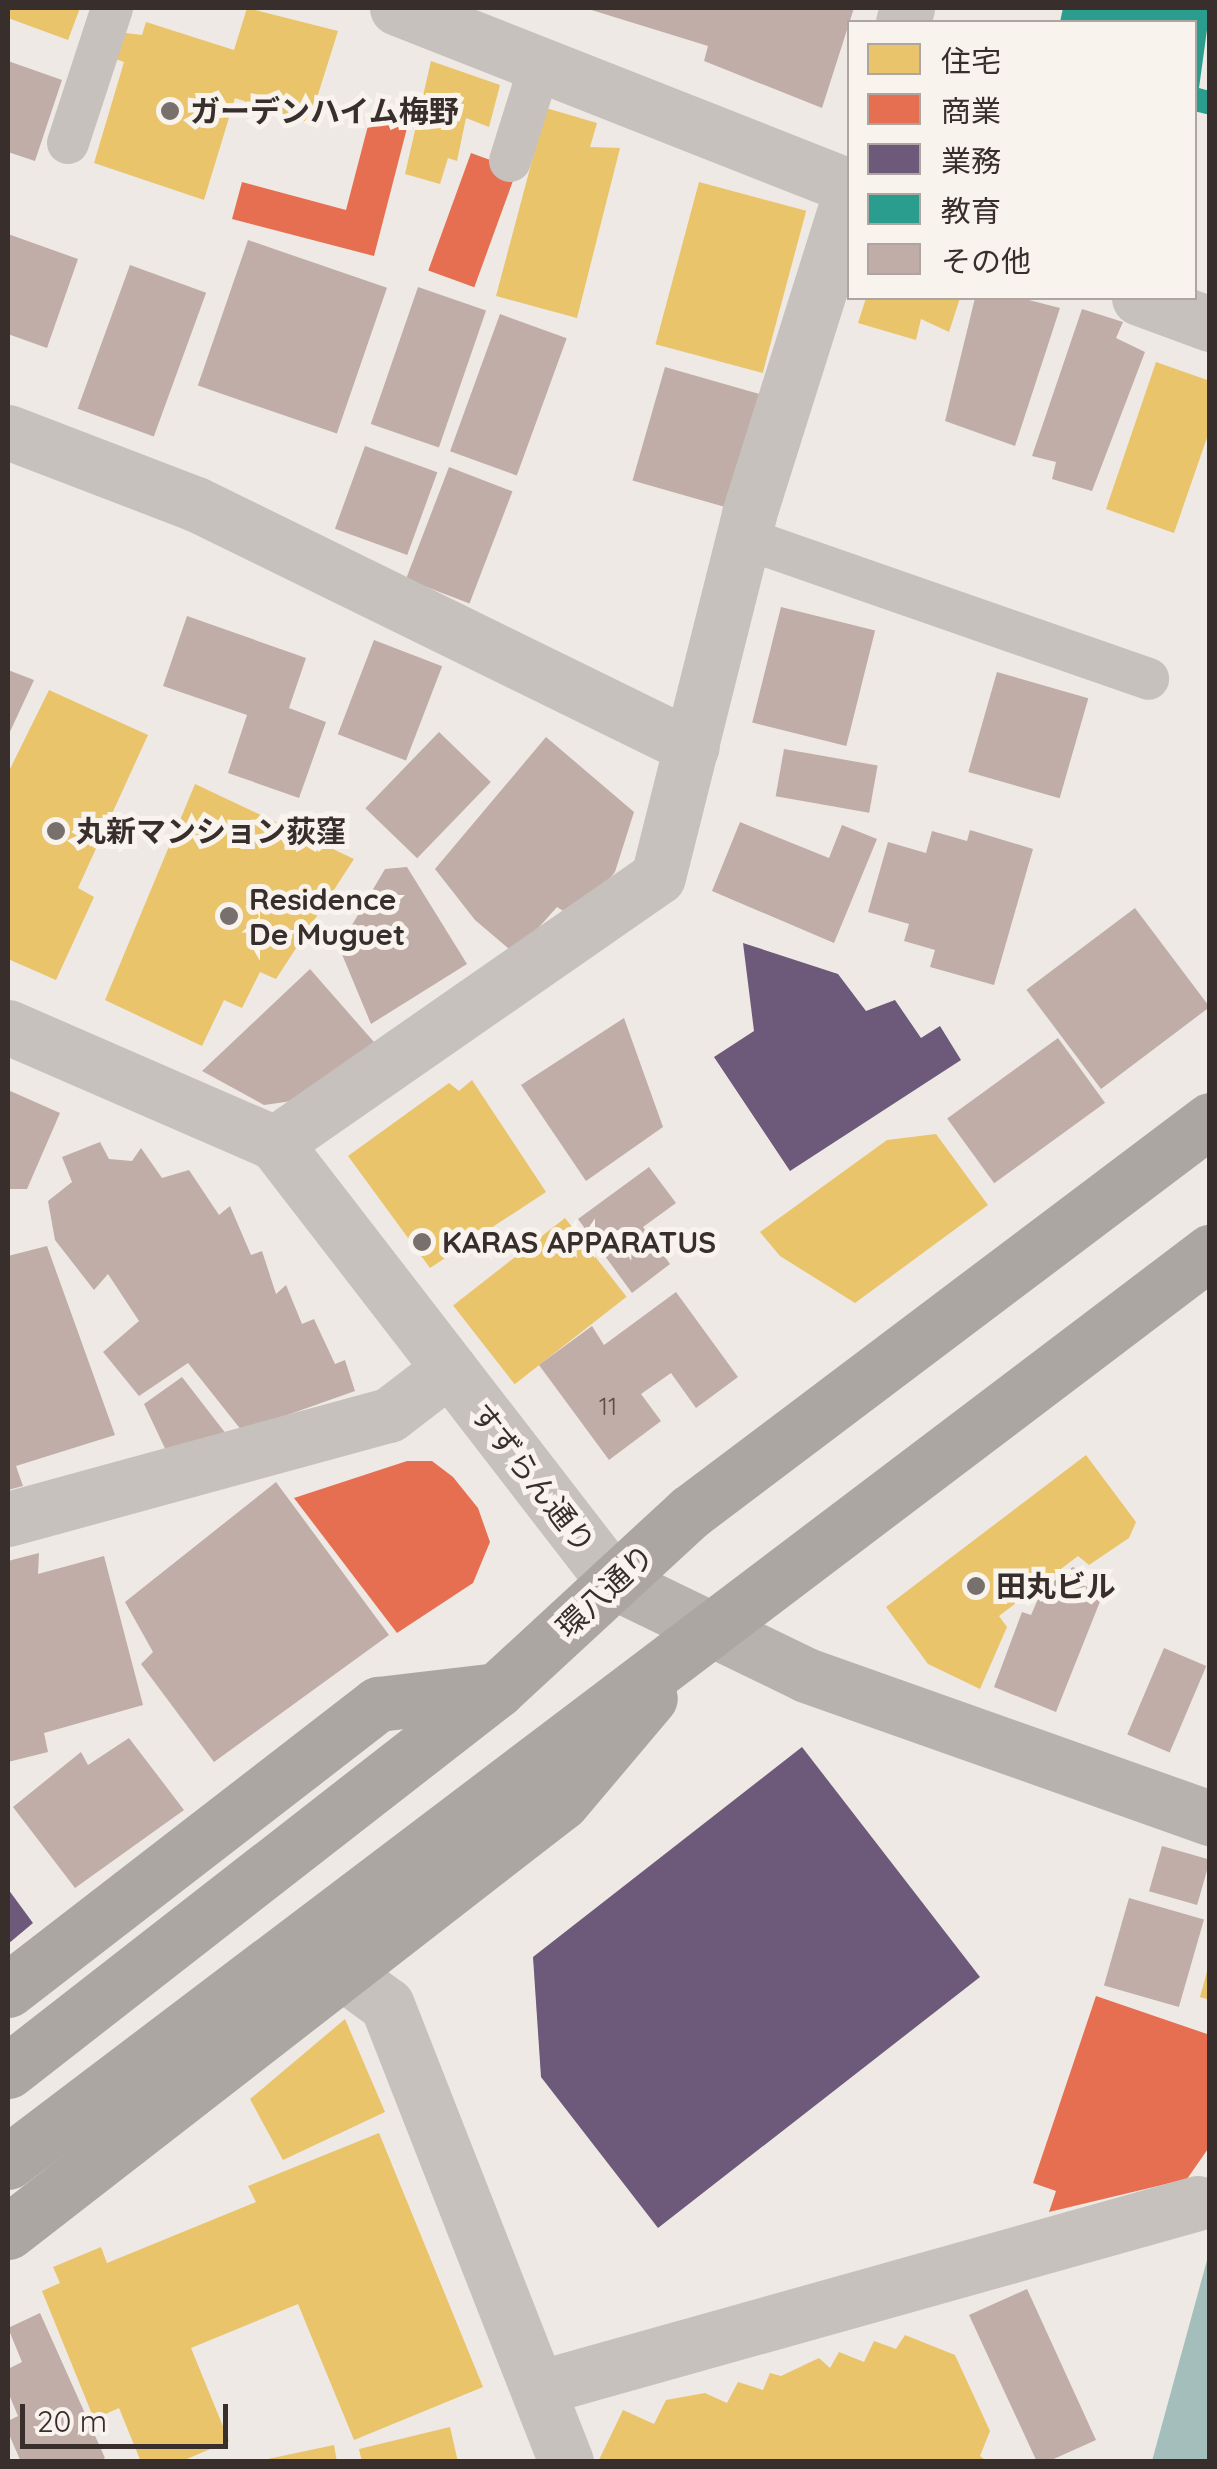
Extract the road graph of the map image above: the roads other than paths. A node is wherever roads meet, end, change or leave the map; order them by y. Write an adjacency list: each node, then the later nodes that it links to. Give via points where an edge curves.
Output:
1 (112, 8): 4 (lane)
2 (396, 8): 3 (street)
3 (540, 65): 5 (lane); 6 (street)
4 (68, 143)
5 (510, 160)
6 (847, 185)
7 (847, 204): 11 (street)
8 (1145, 300): 9 (street)
9 (1210, 324)
10 (8, 432): 13 (street, via 196,504)
11 (744, 538): 12 (lane); 13 (street)
12 (1148, 678)
13 (692, 747): 16 (street, via 658,877)
14 (8, 1027): 16 (street, すずらん通り)
15 (1210, 1120): 20 (main road, 環八通り, via 690,1512)
16 (275, 1142): 18 (street, すずらん通り)
17 (1210, 1252): 21 (main road)
18 (448, 1369): 19 (street, via 389,1415); 20 (street, すずらん通り)
19 (8, 1519)
20 (614, 1582): 21 (street, すずらん通り); 22 (main road, 環八通り)
21 (709, 1627): 23 (street, すずらん通り, via 806,1675); 24 (main road, via 562,1802); 27 (main road)
22 (497, 1690): 25 (main road, via 378,1704); 26 (main road, 環八通り)
23 (1210, 1818)
24 (343, 1973): 29 (main road); 30 (street, via 388,2005)
25 (8, 1990)
26 (8, 2071)
27 (8, 2162)
28 (1198, 2203): 30 (street)
29 (8, 2232)
30 (538, 2388): 31 (street)
31 (566, 2462)

